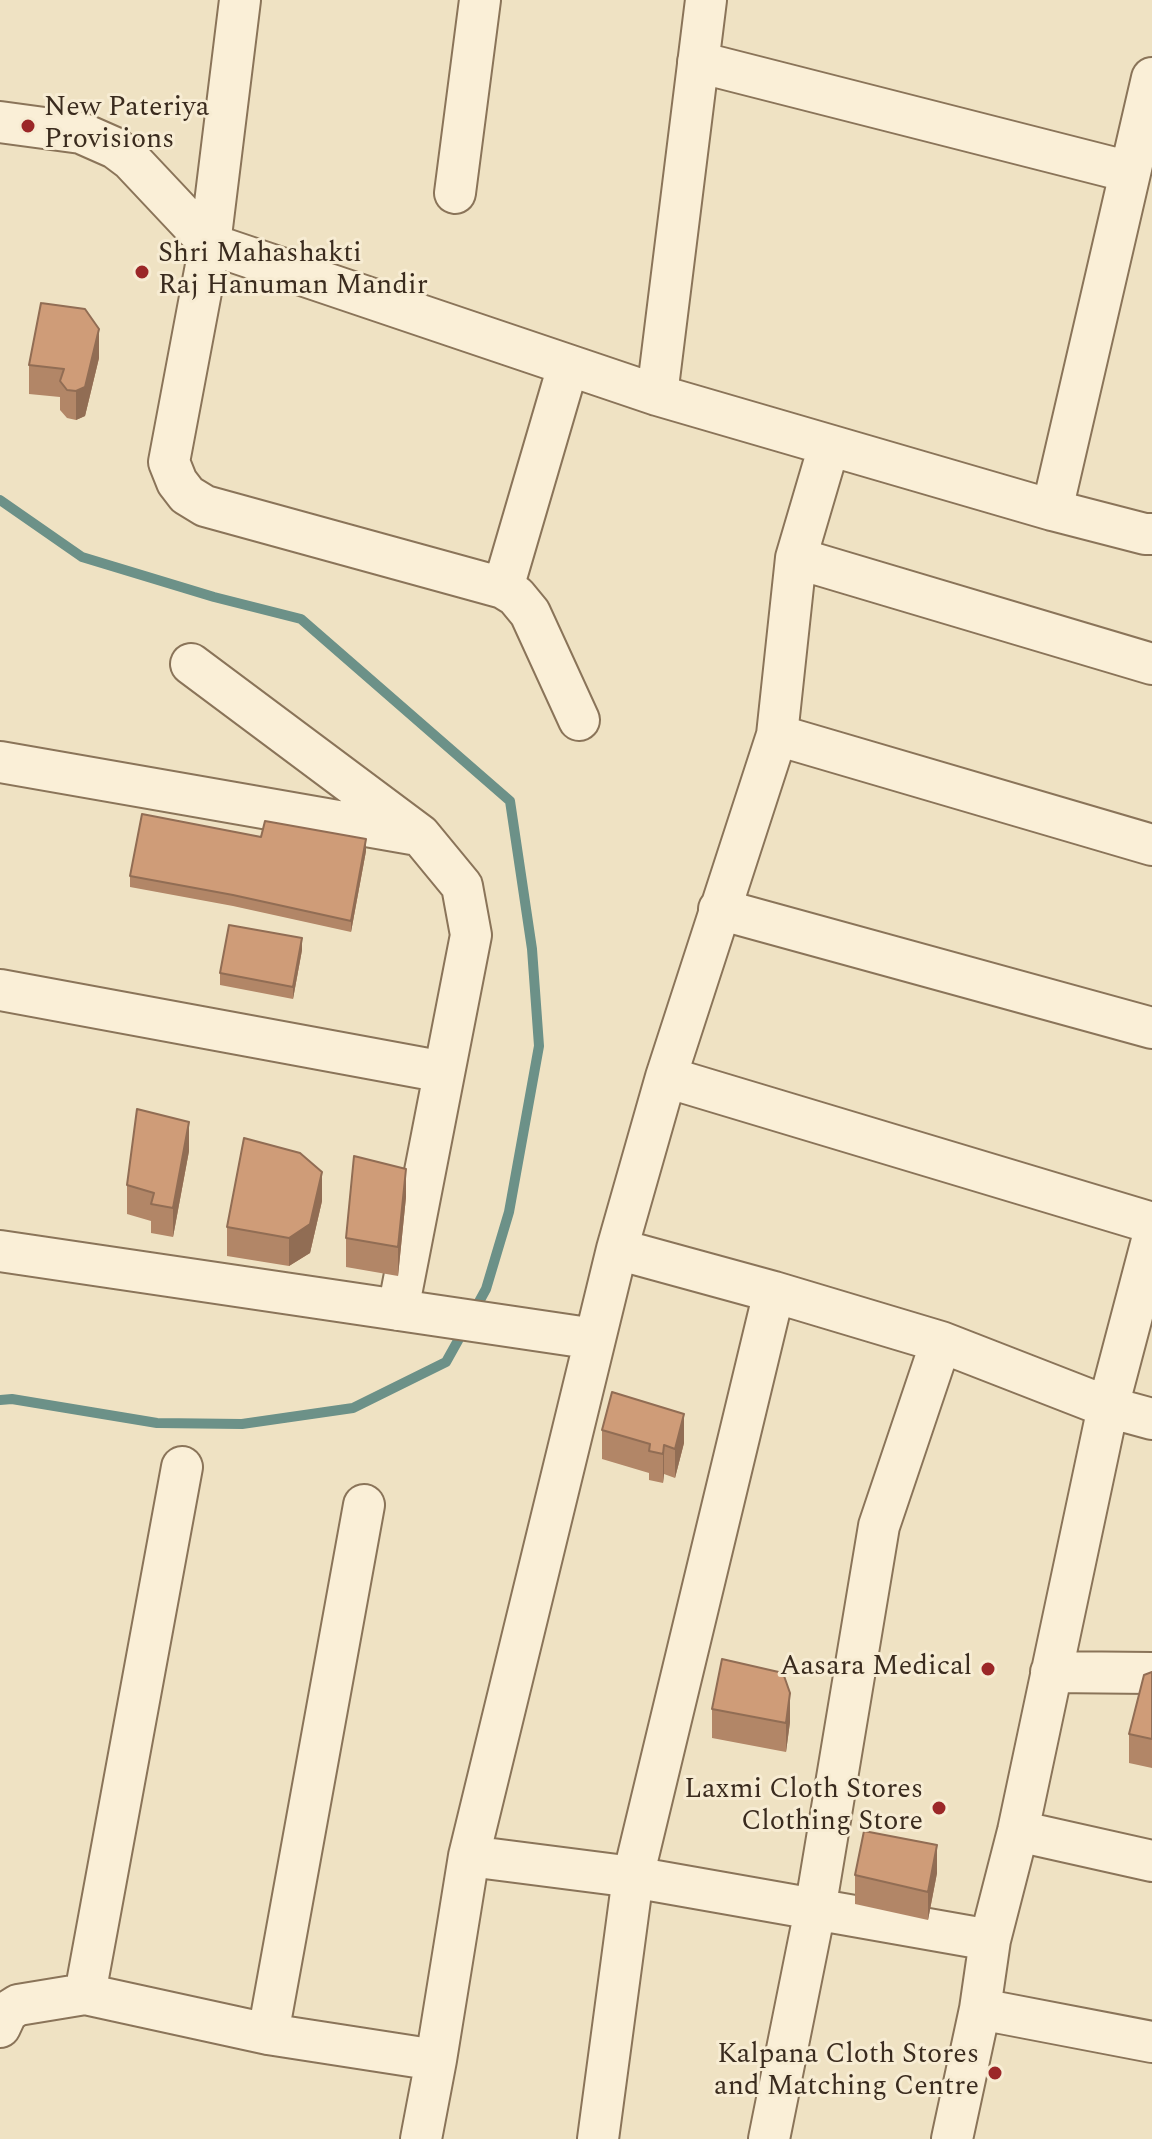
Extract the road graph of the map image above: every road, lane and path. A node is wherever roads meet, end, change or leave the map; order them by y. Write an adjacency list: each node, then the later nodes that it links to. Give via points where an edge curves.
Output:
1 (240, 0): 9 (street)
2 (480, 0): 8 (street)
3 (706, 0): 4 (street)
4 (698, 62): 7 (street); 11 (street)
5 (1152, 78): 7 (street)
6 (0, 122): 9 (street, via 81,133 115,148)
7 (1130, 172): 13 (street)
8 (455, 193)
9 (210, 244): 10 (street); 16 (street, via 169,462 187,495 205,506)
10 (568, 366): 11 (street); 16 (street)
11 (657, 395): 12 (street)
12 (829, 446): 13 (street); 15 (street)
13 (1052, 510): 14 (street)
14 (1152, 534)
15 (796, 558): 18 (street); 20 (street)
16 (503, 588): 19 (street, via 530,613)
17 (191, 664): 22 (street)
18 (1152, 664)
19 (579, 720)
20 (777, 735): 23 (street); 24 (street)
21 (0, 762): 22 (street)
22 (420, 835): 27 (street, via 462,886 471,935)
23 (1152, 845)
24 (719, 909): 26 (street); 28 (street)
25 (0, 990): 27 (street)
26 (1152, 1028)
27 (444, 1072): 34 (street)
28 (666, 1077): 29 (street); 31 (street)
29 (1152, 1223)
30 (1152, 1240): 37 (street)
31 (617, 1249): 33 (street); 35 (street)
32 (0, 1251): 34 (street)
33 (774, 1292): 36 (street); 46 (street)
34 (398, 1310): 35 (street)
35 (595, 1339): 44 (street)
36 (941, 1342): 37 (street); 47 (street, via 879,1526)
37 (1108, 1407): 38 (street); 41 (street)
38 (1152, 1419)
39 (182, 1467): 49 (street)
40 (364, 1505): 52 (street)
41 (1051, 1672): 42 (street); 43 (street)
42 (1152, 1673)
43 (1018, 1831): 45 (street); 48 (street)
44 (469, 1856): 46 (street); 54 (street)
45 (1152, 1861)
46 (633, 1877): 47 (street); 56 (street)
47 (815, 1910): 48 (street); 57 (street)
48 (990, 1940): 50 (street)
49 (85, 1994): 51 (street, via 18,2005 7,2012); 52 (street)
50 (980, 2009): 53 (street); 58 (street)
51 (0, 2027)
52 (268, 2034): 54 (street)
53 (1152, 2042)
54 (436, 2060): 55 (street)
55 (421, 2139)
56 (598, 2139)
57 (769, 2139)
58 (952, 2139)

